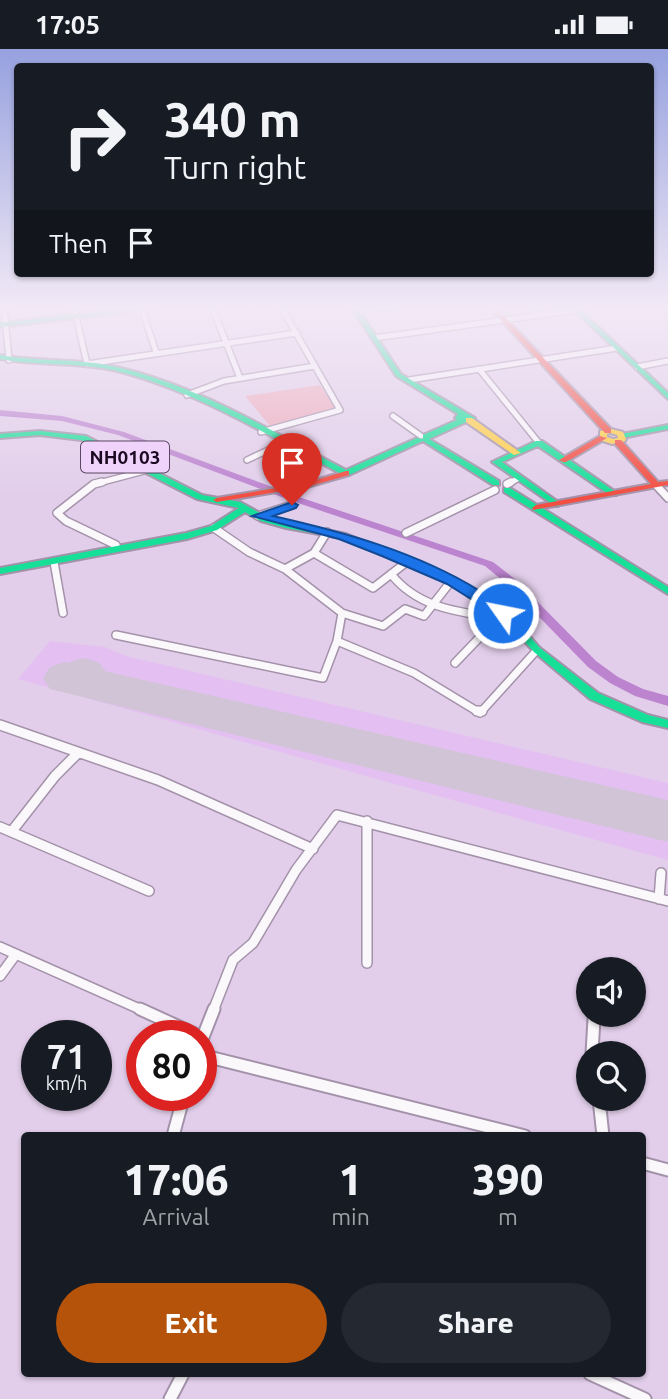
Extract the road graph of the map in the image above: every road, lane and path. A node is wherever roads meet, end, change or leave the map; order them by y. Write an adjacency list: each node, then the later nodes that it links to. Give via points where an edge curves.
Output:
1 (118, 370): 12 (main road)
2 (237, 370): 10 (street)
3 (289, 370): 10 (street)
4 (316, 370): 17 (street, via 340,410)
5 (400, 370): 11 (main road)
6 (473, 370): 11 (street)
7 (480, 370): 23 (street)
8 (549, 370): 18 (main road)
9 (640, 370): 13 (main road)
10 (240, 378): 12 (street)
11 (408, 380): 15 (main road)
12 (187, 395): 17 (main road)
13 (668, 397)
14 (393, 417): 20 (street)
15 (464, 418): 20 (main road); 24 (main road)
16 (668, 427): 21 (main road)
17 (261, 432): 22 (main road)
18 (605, 435): 21 (main road); 26 (main road)
19 (0, 436): 27 (main road, NH0103, via 40,433 83,438)
20 (423, 438): 28 (main road); 31 (main road)
21 (620, 439): 30 (main road)
22 (283, 443): 25 (street); 28 (main road)
23 (539, 443): 24 (main road); 26 (main road)
24 (517, 453): 29 (main road, via 496,462)
25 (247, 460)
26 (563, 460): 32 (main road)
27 (148, 470): 35 (main road, NH0103, via 200,497); 44 (street, via 94,484 57,513)
28 (346, 473): 33 (main road, via 311,488)
29 (519, 478): 31 (street); 36 (main road)
30 (662, 484): 32 (main road); 34 (street)
31 (501, 487): 39 (main road); 43 (street)
32 (613, 493): 36 (main road)
33 (254, 497): 35 (main road); 38 (main road)
34 (668, 498)
35 (217, 500): 38 (main road, NH0103)
36 (555, 504): 39 (main road)
37 (292, 505): 40 (street)
38 (240, 507): 40 (main road, NH0103); 41 (main road)
39 (536, 508): 54 (main road)
40 (258, 516): 42 (main road, NH0103)
41 (217, 525): 44 (main road); 46 (main road, via 144,546); 50 (street, via 249,552)
42 (327, 533): 45 (street); 47 (main road, NH0103)
43 (406, 533)
44 (116, 545): 46 (main road)
45 (314, 553): 50 (street); 52 (street, via 373,588)
46 (80, 554): 48 (main road); 49 (main road)
47 (408, 561): 52 (street); 53 (main road, NH0103)
48 (54, 562): 51 (main road); 56 (street)
49 (0, 565)
50 (285, 569): 57 (street)
51 (0, 571)
52 (391, 574): 55 (street, via 401,588)
53 (452, 580): 55 (street); 58 (main road, NH0103)
54 (668, 591)
55 (432, 604): 57 (street, via 424,616 405,609 383,626); 58 (street, via 444,610)
56 (63, 613)
57 (342, 613): 60 (street)
58 (501, 615): 61 (main road, NH0103); 62 (street)
59 (116, 635): 60 (street, via 320,679)
60 (337, 641): 61 (street, via 414,673 480,713)
61 (537, 650): 63 (main road, NH0103, via 594,696)
62 (455, 663)
63 (668, 724)
64 (0, 725): 65 (street)
65 (78, 753): 68 (street); 69 (street, via 158,780)
66 (367, 821): 69 (street, via 337,815); 72 (street); 75 (street)
67 (0, 827): 68 (street)
68 (12, 831): 71 (street)
69 (313, 849): 78 (street, via 272,908 256,941 233,960)
70 (661, 873): 72 (street)
71 (149, 891)
72 (664, 900)
73 (0, 947): 74 (street)
74 (16, 954): 76 (street); 77 (street)
75 (367, 963)
76 (0, 976)
77 (161, 1020)
78 (208, 1020)
79 (217, 1058): 83 (street)
80 (180, 1111): 82 (street)
81 (600, 1111): 84 (street)
82 (174, 1132)
83 (510, 1132)
84 (603, 1132)
85 (646, 1164): 86 (street)
86 (668, 1170)
87 (181, 1377): 89 (street)
88 (597, 1377): 90 (street)
89 (170, 1399)
90 (645, 1399)

